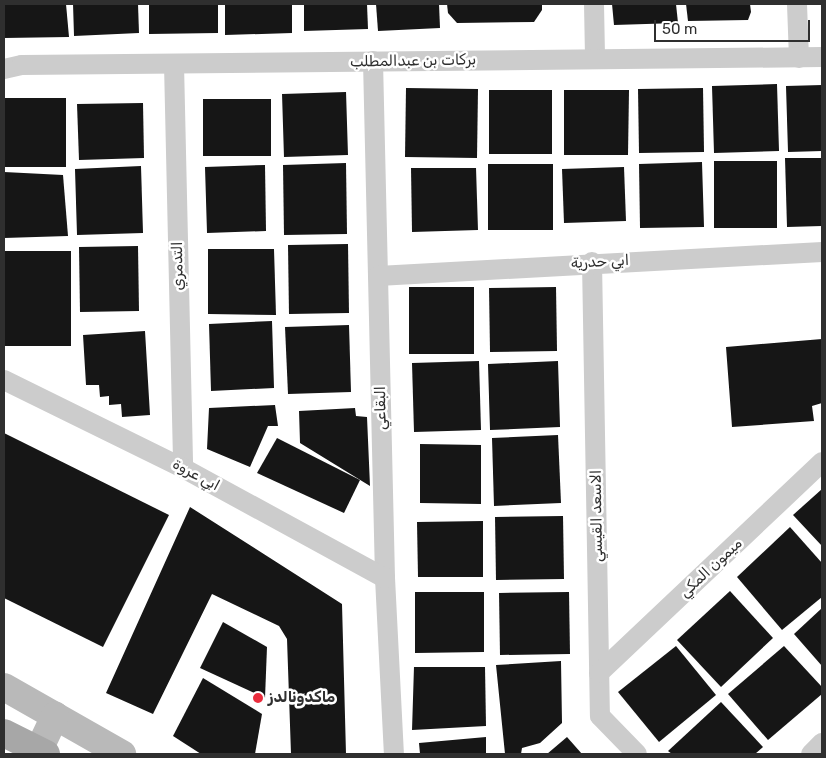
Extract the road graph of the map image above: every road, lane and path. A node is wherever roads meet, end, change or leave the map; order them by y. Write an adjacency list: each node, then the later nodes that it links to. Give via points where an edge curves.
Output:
1 (594, 4): 3 (street)
2 (798, 4): 4 (street)
3 (596, 58): 4 (street, بركات بن عبدالمطلب); 6 (street, بركات بن عبدالمطلب)
4 (798, 58): 5 (street, بركات بن عبدالمطلب)
5 (822, 58)
6 (373, 61): 7 (street, بركات بن عبدالمطلب); 11 (street, البقاعي)
7 (174, 64): 8 (street, بركات بن عبدالمطلب, via 22,65); 14 (street, التدمري)
8 (4, 69)
9 (820, 254): 10 (street, ابي حدرية)
10 (592, 262): 11 (street, ابي حدرية); 16 (street, الاسعد القيسي)
11 (378, 276): 15 (street, البقاعي)
12 (4, 380): 14 (street, ابي عروة)
13 (822, 462): 16 (street, ميمون المكي)
14 (183, 468): 15 (street, ابي عروة)
15 (385, 578): 23 (street, البقاعي)
16 (599, 673): 24 (street, الاسعد القيسي, via 600,716)
17 (4, 687): 18 (main road)
18 (55, 715): 21 (main road); 22 (main road)
19 (4, 733): 21 (main road)
20 (822, 743): 25 (street)
21 (42, 752)
22 (122, 754)
23 (394, 754)
24 (638, 754)
25 (811, 754)

